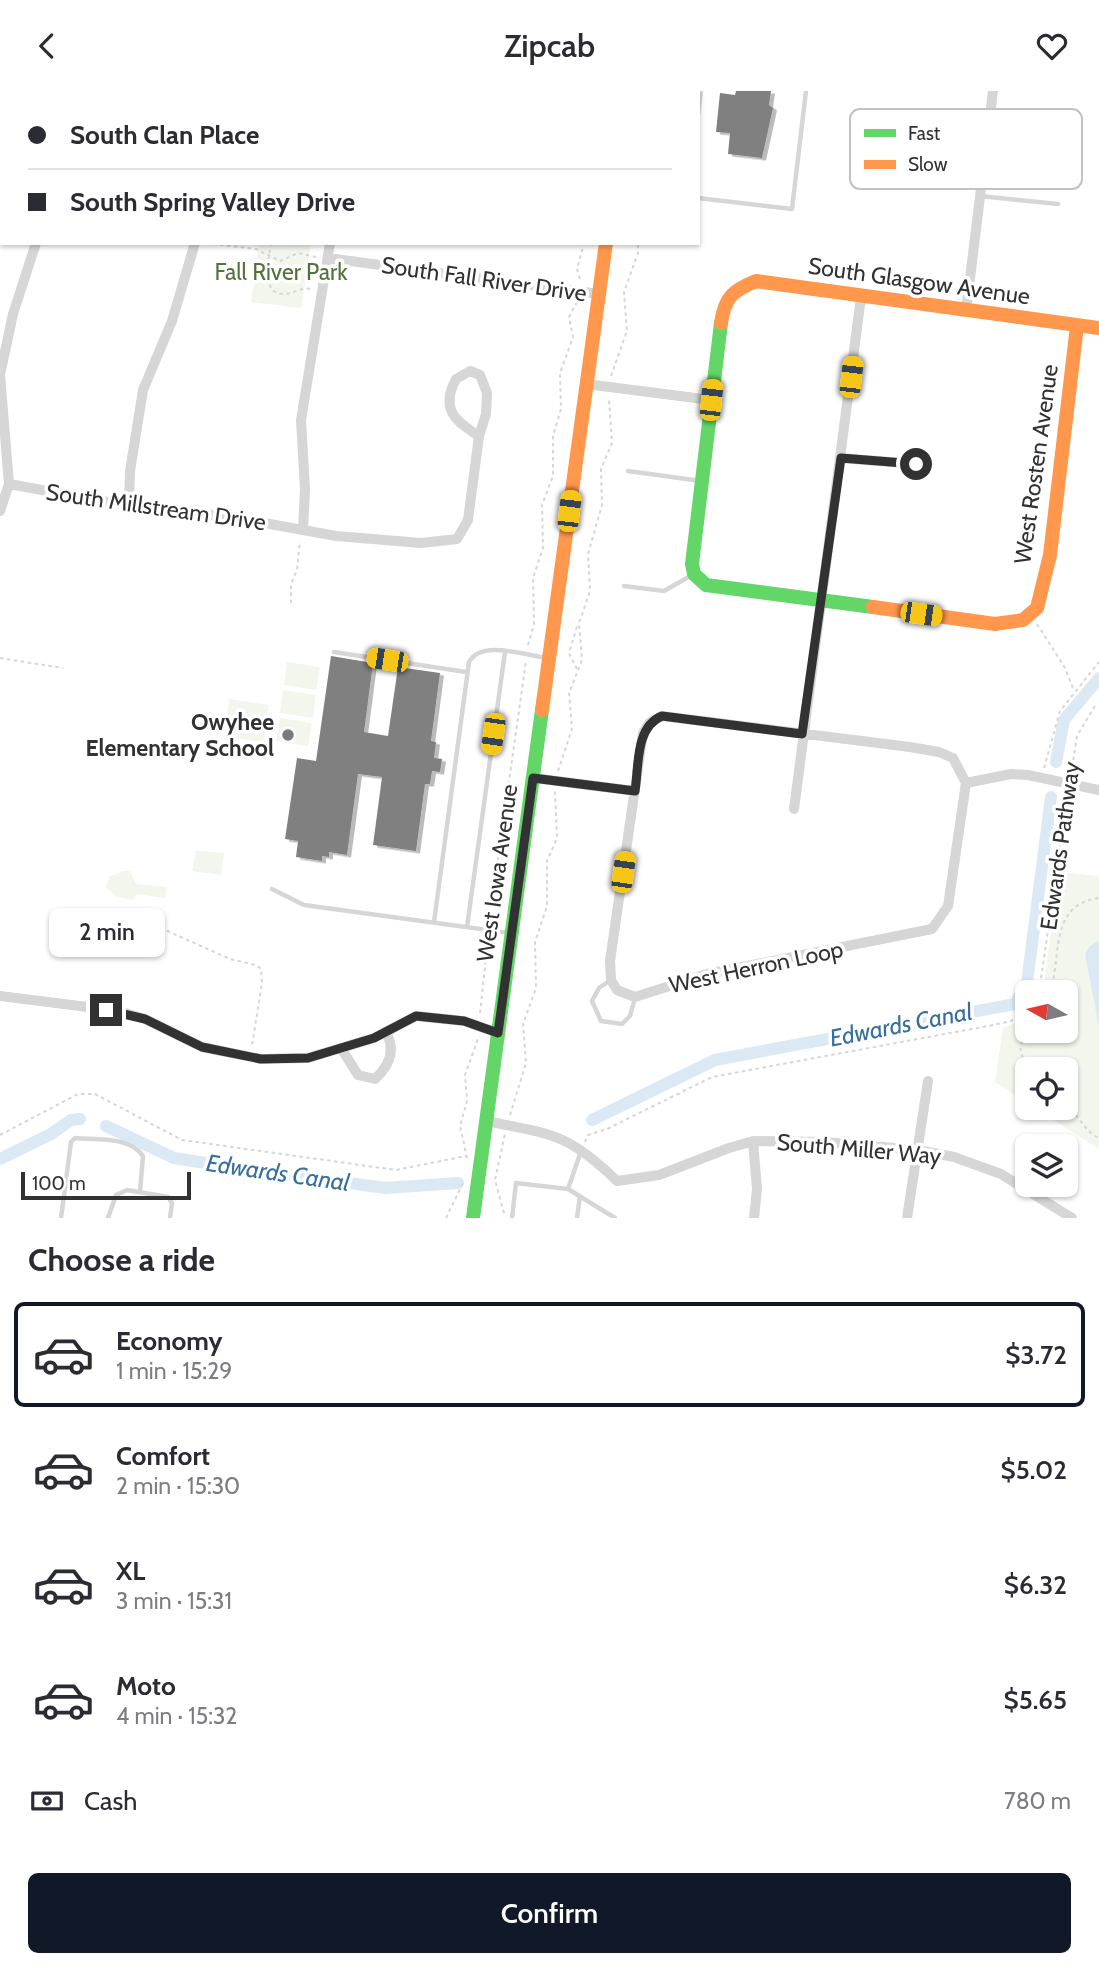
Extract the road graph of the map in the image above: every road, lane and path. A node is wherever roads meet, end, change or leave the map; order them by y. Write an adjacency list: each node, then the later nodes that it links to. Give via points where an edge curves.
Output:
1 (806, 91): 6 (lane, via 792,209)
2 (993, 91): 3 (street)
3 (991, 109)
4 (980, 189): 5 (street)
5 (979, 195): 7 (lane); 22 (street)
6 (700, 198)
7 (1058, 204)
8 (35, 245): 33 (street, via 0,375)
9 (193, 245): 34 (street, via 172,321 143,390)
10 (223, 245): 16 (path, via 256,249)
11 (271, 245): 16 (path)
12 (330, 245): 17 (street)
13 (583, 245): 19 (path, via 577,269)
14 (606, 245): 20 (street, West Iowa Avenue)
15 (638, 245): 26 (path, via 624,292 627,331)
16 (269, 256): 17 (path, via 280,261 303,253); 18 (path, via 267,274 275,291 285,294 302,287)
17 (328, 258): 18 (street); 19 (street, South Fall River Drive)
18 (323, 291): 36 (street, via 301,420 306,489)
19 (579, 294): 20 (street, South Fall River Drive); 45 (path, via 569,317 573,337 560,373 553,476 542,505 543,548 533,578 534,624)
20 (599, 294): 25 (street, West Iowa Avenue)
21 (861, 297): 22 (street, South Glasgow Avenue); 27 (street, South Glasgow Avenue, via 756,281 734,290 724,302); 29 (street)
22 (966, 311): 23 (street, South Glasgow Avenue)
23 (1077, 325): 24 (street, South Glasgow Avenue); 41 (street, West Rosten Avenue, via 1050,555)
24 (1099, 328)
25 (586, 384): 26 (street); 47 (street, West Iowa Avenue)
26 (610, 386): 27 (street); 42 (path, via 612,443 601,469 602,505 588,554 590,591)
27 (711, 400): 32 (street)
28 (480, 436): 28 (street, via 455,420 450,407 456,379 470,371 480,375 487,393); 36 (street, South Millstream Drive, via 468,520 457,539 421,543)
29 (841, 458): 30 (street); 39 (street)
30 (916, 464)
31 (628, 471): 32 (lane)
32 (702, 481): 37 (street)
33 (9, 484): 34 (street, South Millstream Drive); 35 (street)
34 (129, 506): 36 (street, South Millstream Drive)
35 (0, 512)
36 (303, 530): 40 (path)
37 (694, 574): 38 (lane, via 664,591); 39 (street, via 706,585)
38 (624, 586)
39 (821, 601): 41 (street, via 995,624 1023,620); 54 (street)
40 (291, 603)
41 (1034, 611): 52 (path)
42 (579, 622): 50 (path, via 582,646); 50 (path, via 569,653)
43 (334, 652): 51 (lane)
44 (505, 652): 45 (lane); 51 (lane, via 484,649 474,653); 67 (lane)
45 (526, 656): 47 (lane); 68 (path)
46 (0, 658): 49 (path)
47 (549, 659): 56 (street, West Iowa Avenue)
48 (1099, 662): 52 (path)
49 (63, 668)
50 (577, 669): 57 (path, via 569,693 572,729)
51 (466, 672): 66 (lane)
52 (1074, 691): 55 (path, via 1053,728)
53 (1096, 704): 59 (path, Edwards Pathway, via 1077,736)
54 (802, 734): 58 (street, via 939,752 953,758); 61 (street, via 662,716 643,733); 62 (street)
55 (1042, 776): 58 (street, via 1011,774); 59 (street)
56 (533, 778): 57 (street); 69 (street, West Iowa Avenue)
57 (556, 781): 61 (street); 84 (path, via 556,838 545,872 547,907 535,942 536,988 523,1024 526,1063)
58 (965, 783): 74 (street, West Herron Loop, via 948,906 932,929 708,974)
59 (1069, 783): 60 (street); 71 (path, Edwards Pathway)
60 (1099, 790)
61 (635, 791): 70 (street)
62 (794, 809)
63 (272, 889): 66 (lane, via 304,905)
64 (1099, 898): 72 (path, via 1080,904 1062,926 1056,940)
65 (147, 913): 80 (path, via 154,925 261,969)
66 (434, 922): 67 (lane)
67 (467, 927): 68 (lane)
68 (489, 930): 69 (lane); 76 (path)
69 (512, 933): 78 (street, West Iowa Avenue)
70 (611, 980): 74 (street, via 617,990); 74 (lane, via 599,988 592,1001 601,1021 622,1024 630,1016)
71 (1041, 980)
72 (1054, 980)
73 (0, 996): 80 (street, via 119,1011 202,1047)
74 (635, 997)
75 (1015, 1019): 88 (path, via 712,1077 588,1135)
76 (480, 1026): 77 (street, via 416,1016); 78 (street); 90 (path, via 465,1075 467,1101 460,1126)
77 (386, 1032): 79 (street); 79 (street, via 392,1043 387,1067 375,1079 358,1075)
78 (498, 1033): 83 (street, West Iowa Avenue)
79 (341, 1048): 80 (street, via 308,1058)
80 (250, 1056)
81 (928, 1081): 89 (street)
82 (1078, 1118): 86 (path)
83 (486, 1121): 84 (street, South Miller Way); 101 (street, West Iowa Avenue)
84 (507, 1125): 88 (street, South Miller Way, via 557,1135); 102 (path, via 495,1180)
85 (0, 1135): 90 (path, via 78,1094 95,1094 182,1140 396,1170)
86 (1099, 1138)
87 (753, 1141): 88 (street, South Miller Way, via 659,1175 617,1181); 89 (street, South Miller Way, via 792,1139); 105 (street)
88 (581, 1149): 93 (lane)
89 (918, 1150): 106 (street); 107 (street, South Miller Way, via 1001,1174)
90 (468, 1156): 91 (path)
91 (466, 1168)
92 (464, 1180): 100 (path)
93 (568, 1189): 95 (lane); 96 (lane, via 516,1183)
94 (140, 1192): 97 (lane, via 143,1156 139,1150 124,1142 75,1138); 98 (lane, via 127,1190 116,1195); 99 (lane, via 168,1197)
95 (580, 1196): 103 (lane); 104 (lane)
96 (512, 1215)
97 (61, 1218)
98 (108, 1218)
99 (170, 1218)
100 (446, 1218)
101 (473, 1218)
102 (504, 1218)
103 (577, 1218)
104 (615, 1218)
105 (754, 1218)
106 (908, 1218)
107 (1072, 1218)

